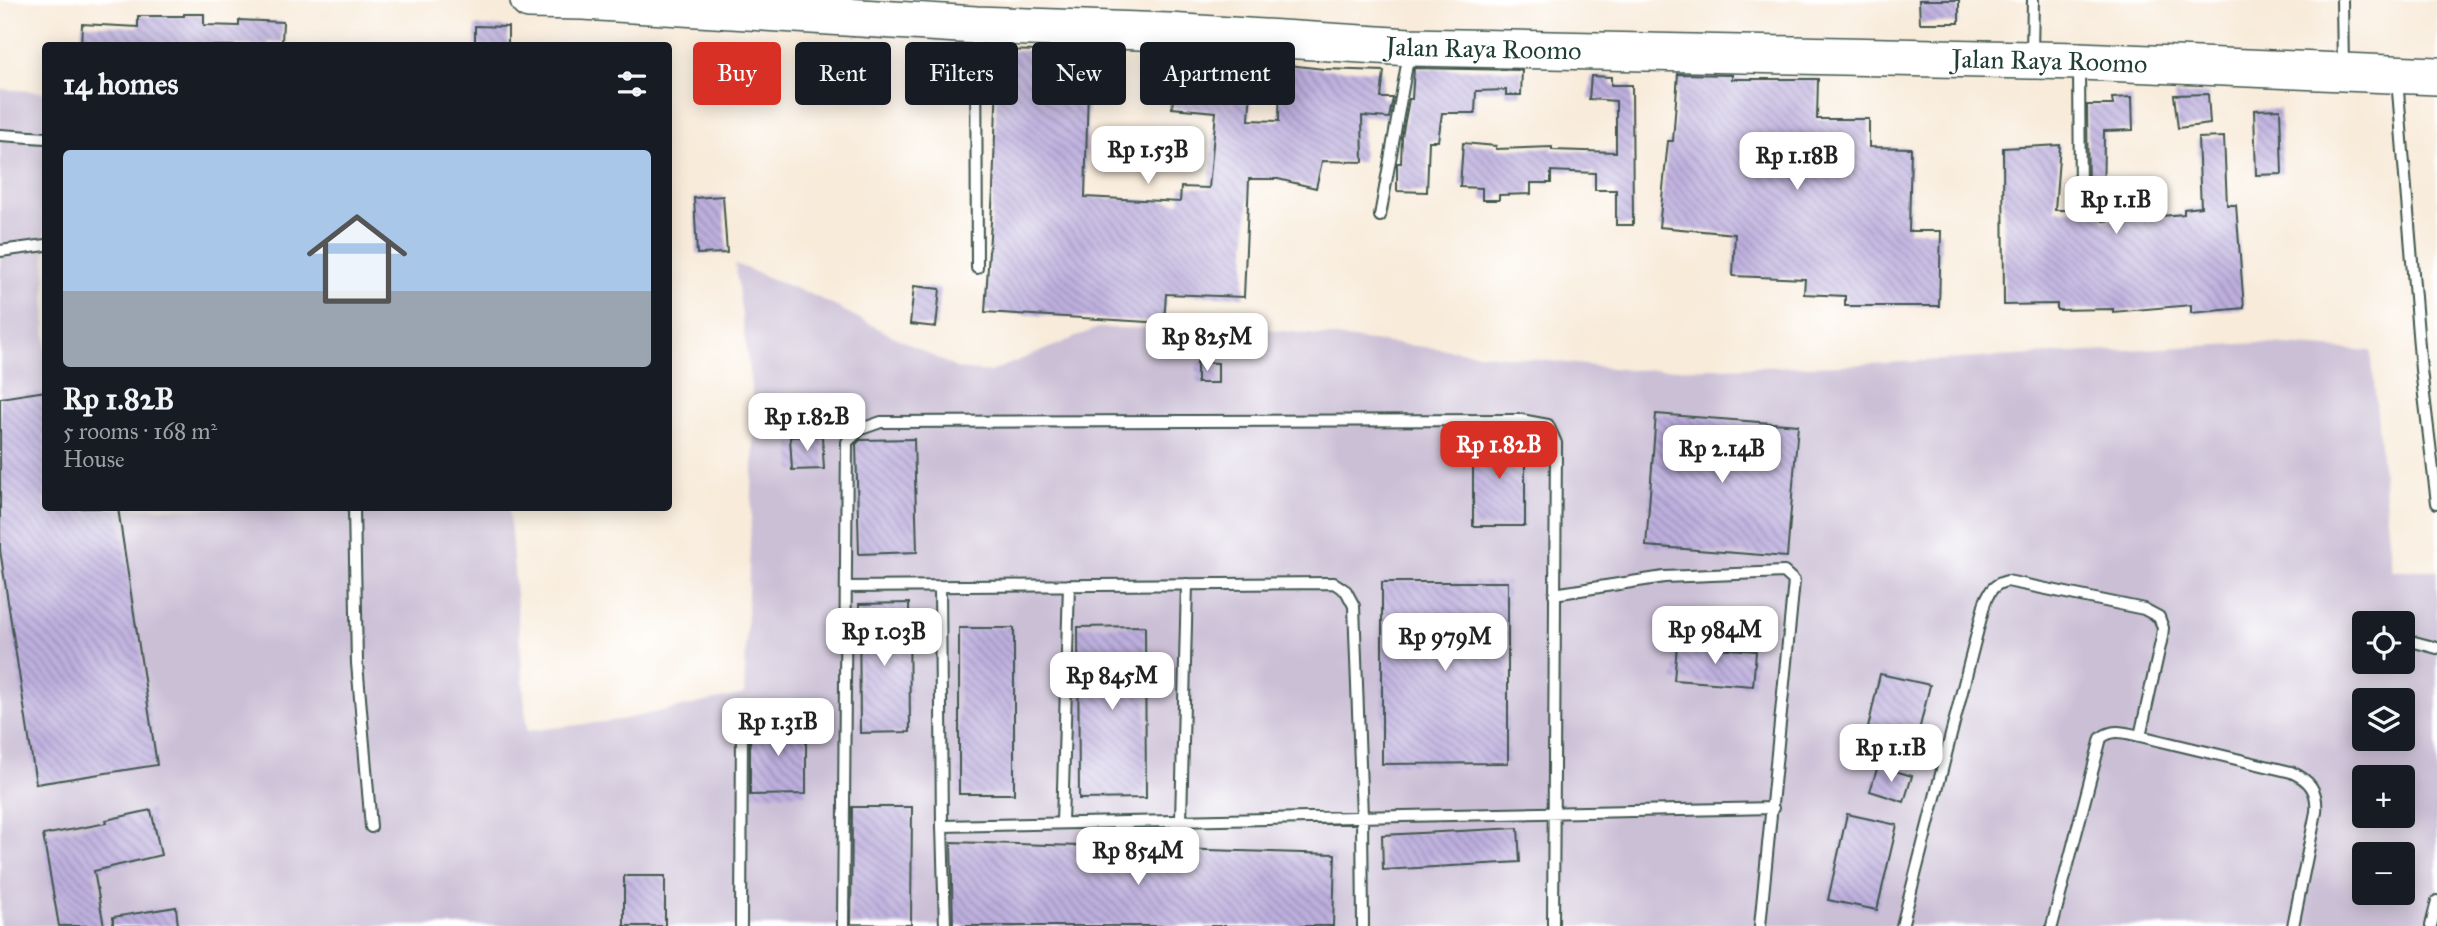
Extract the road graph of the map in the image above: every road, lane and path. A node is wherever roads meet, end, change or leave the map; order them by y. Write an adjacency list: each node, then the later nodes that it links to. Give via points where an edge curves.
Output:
1 (529, 0): 4 (highway, Jalan Raya Roomo)
2 (2033, 0): 7 (lane)
3 (2342, 0): 9 (lane)
4 (583, 1): 5 (highway, Jalan Raya Roomo)
5 (976, 25): 6 (highway, Jalan Raya Roomo); 18 (lane)
6 (1410, 47): 7 (highway, Jalan Raya Roomo); 15 (lane)
7 (2031, 60): 8 (highway, Jalan Raya Roomo)
8 (2079, 61): 9 (highway, Jalan Raya Roomo); 14 (lane)
9 (2343, 74): 10 (highway, Jalan Raya Roomo)
10 (2397, 76): 11 (highway, Jalan Raya Roomo); 19 (lane, via 2421,370)
11 (2437, 76)
12 (0, 135): 13 (lane)
13 (42, 138)
14 (2080, 198)
15 (1380, 216)
16 (42, 246): 17 (lane)
17 (0, 251)
18 (977, 268)
19 (2437, 503)
20 (354, 511): 36 (lane, via 357,663)
21 (1186, 584): 22 (lane); 32 (lane, via 1334,583 1346,592 1354,606); 33 (lane)
22 (1069, 585): 23 (lane); 34 (lane)
23 (940, 586): 24 (lane); 35 (lane)
24 (846, 587): 25 (lane, via 848,442 861,429 881,422 1521,420 1548,425 1556,443); 39 (lane)
25 (1554, 594): 30 (lane, via 1664,578 1788,574 1795,586); 31 (lane)
26 (2415, 642): 27 (lane)
27 (2437, 648)
28 (742, 724): 38 (lane)
29 (2140, 736): 44 (lane, via 2162,638 2159,617 2144,609 2007,581 1998,583 1985,602); 45 (lane, via 2117,731 2101,738); 46 (lane, via 2291,772 2310,784 2317,801)
30 (1773, 808): 31 (lane); 43 (lane)
31 (1552, 811): 32 (lane); 42 (lane)
32 (1362, 816): 33 (lane); 41 (lane)
33 (1181, 820): 34 (lane)
34 (1062, 823): 35 (lane)
35 (942, 826): 40 (lane)
36 (371, 827)
37 (2437, 901): 47 (lane)
38 (741, 926)
39 (843, 926)
40 (945, 926)
41 (1363, 926)
42 (1553, 926)
43 (1760, 926)
44 (1902, 926)
45 (2052, 926)
46 (2293, 926)
47 (2431, 926)

